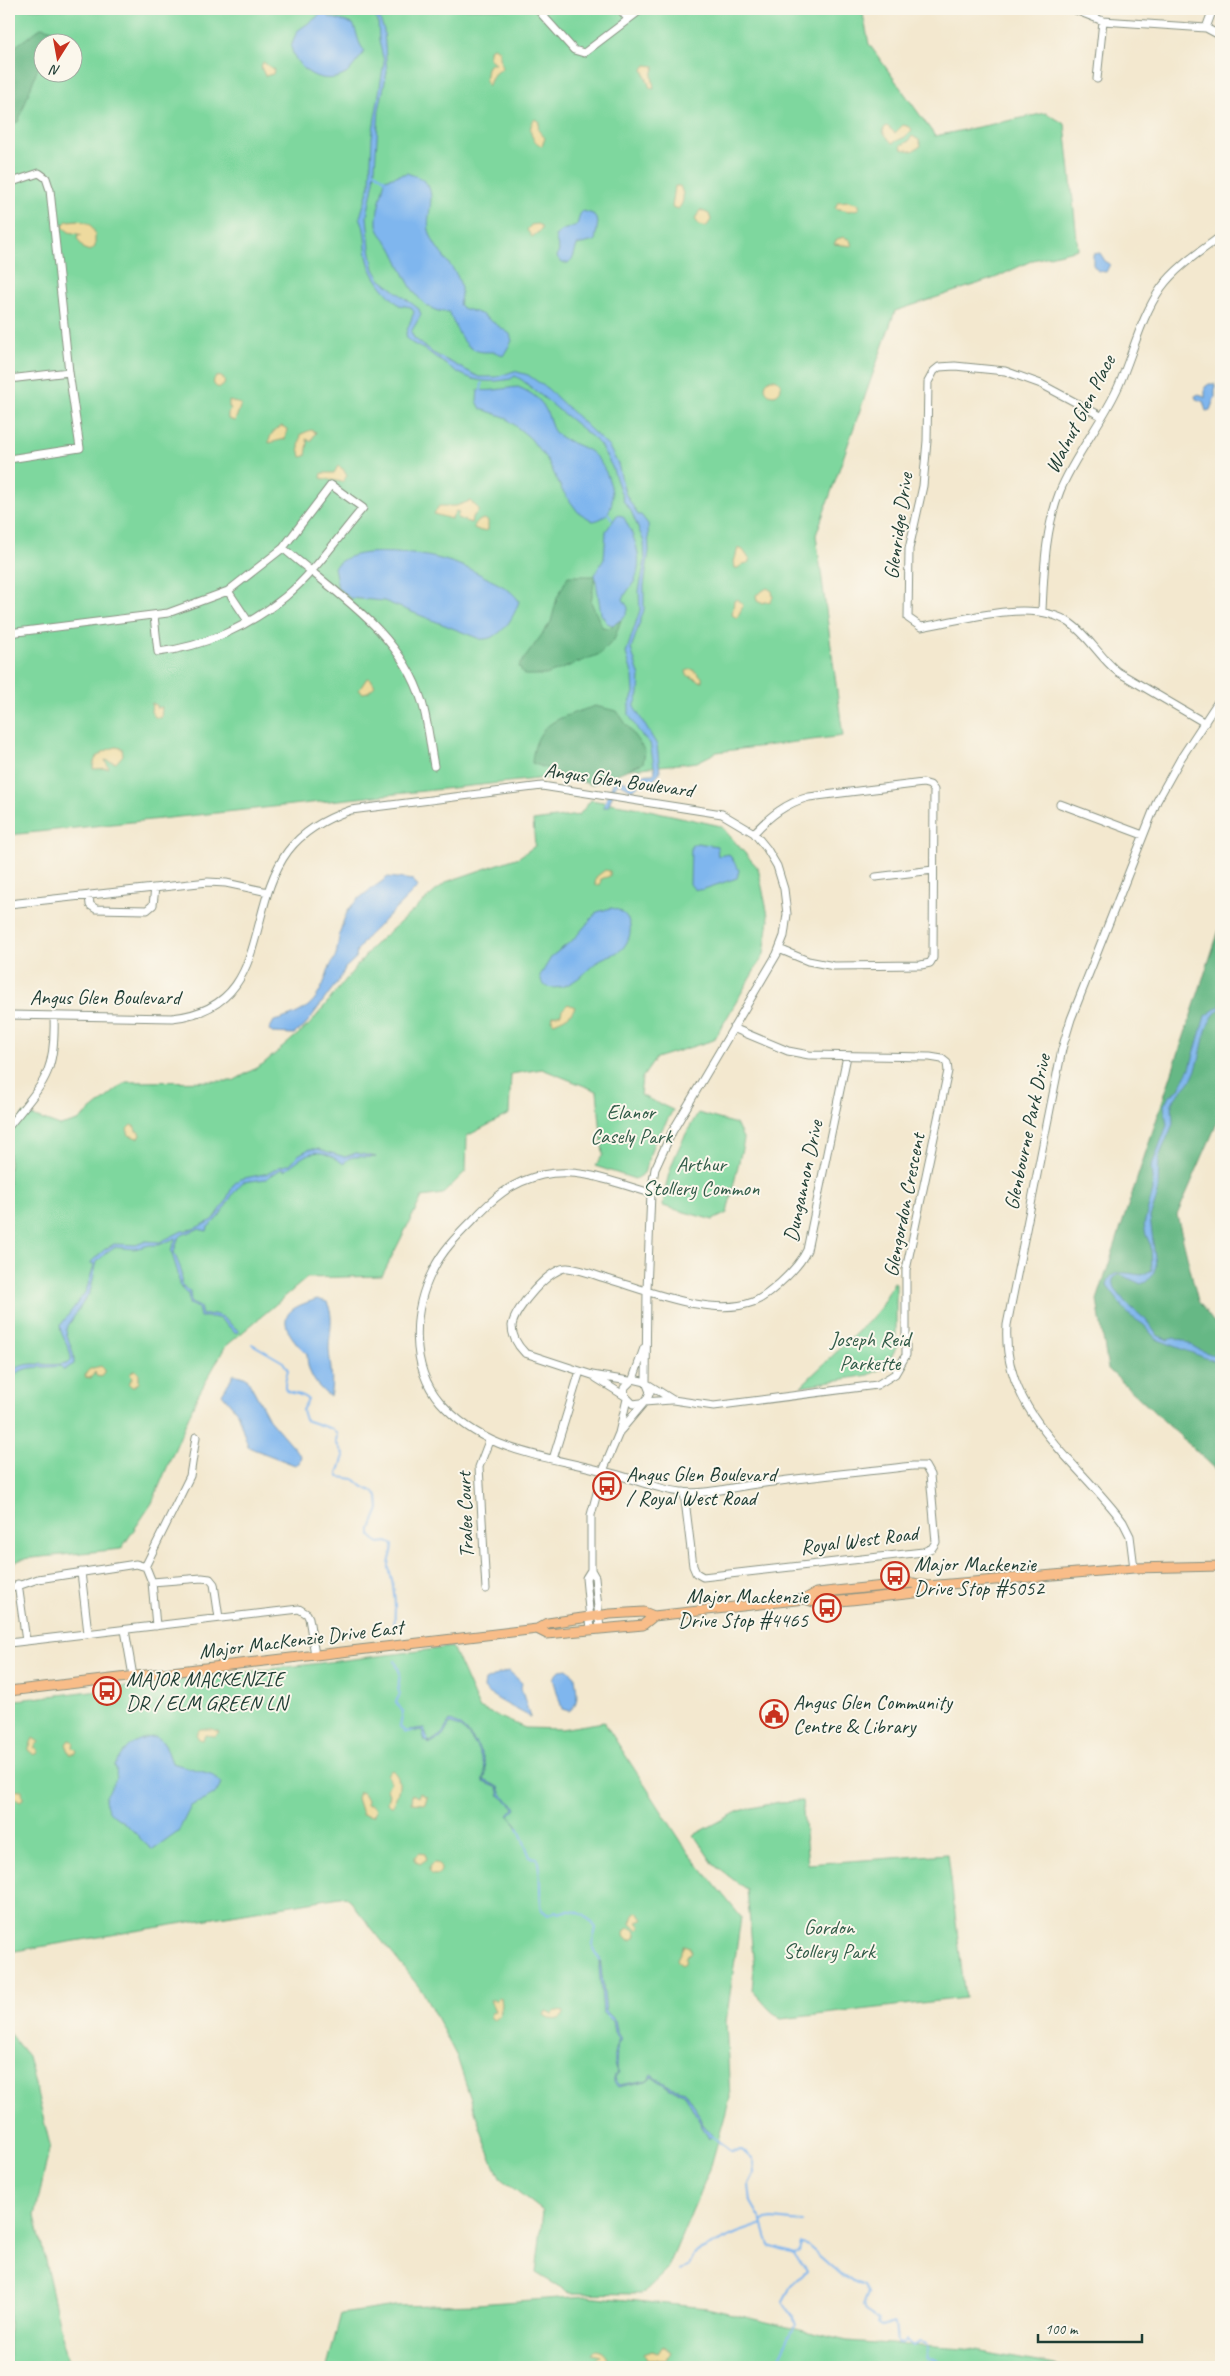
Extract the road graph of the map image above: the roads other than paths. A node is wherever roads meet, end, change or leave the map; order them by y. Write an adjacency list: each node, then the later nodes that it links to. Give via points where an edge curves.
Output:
1 (537, 9): 6 (street, via 574,50 584,53)
2 (620, 9): 6 (street)
3 (642, 9): 6 (street)
4 (1073, 9): 7 (street)
5 (1213, 9): 8 (street)
6 (628, 19)
7 (1104, 21): 8 (street); 10 (street)
8 (1206, 28): 9 (street)
9 (1221, 36)
10 (1097, 79)
11 (9, 183): 13 (street, via 39,173 46,178 50,190)
12 (1221, 236): 15 (street, Walnut Glen Place, via 1162,287 1146,316 1120,384)
13 (70, 372): 14 (street); 16 (street, via 80,448)
14 (9, 379)
15 (1101, 416): 20 (street, Walnut Glen Place, via 1060,490 1052,516 1045,556); 20 (street, Glenridge Drive, via 1041,384 1004,371 947,366 934,371 928,382 922,486 909,549 908,618 921,627 1008,612)
16 (9, 459)
17 (283, 548): 18 (street); 18 (street, via 331,485 363,508); 19 (street)
18 (310, 571): 22 (street, via 286,596); 26 (street, via 360,611 404,662 422,702)
19 (228, 591): 21 (street, via 204,602); 22 (street)
20 (1042, 610): 25 (street, Glenridge Drive, via 1057,615 1079,630 1105,662 1123,676)
21 (154, 616): 22 (street, via 158,652 176,650 218,636); 23 (street)
22 (248, 622)
23 (9, 633)
24 (1221, 697): 25 (street, Glenbourne Park Drive)
25 (1205, 723): 29 (street, Glenbourne Park Drive, via 1166,782)
26 (434, 766)
27 (1060, 804): 29 (street)
28 (754, 833): 30 (street, via 775,812 799,800 927,783 935,794); 33 (street, Angus Glen Boulevard, via 716,812 534,786 351,810 316,826 296,842 282,860); 36 (street, Angus Glen Boulevard, via 771,855 782,882 786,919)
29 (1143, 835): 60 (street, Glenbourne Park Drive, via 1066,1033 1006,1334 1012,1373 1028,1409 1044,1432 1123,1522 1130,1536)
30 (934, 870): 31 (street); 36 (street, via 932,958 929,964 834,966)
31 (876, 877)
32 (155, 888): 33 (street, via 217,881); 34 (street); 34 (street, via 153,905 147,910 96,909 90,905)
33 (268, 892): 38 (street, Angus Glen Boulevard, via 246,970 228,993 210,1006 172,1018)
34 (89, 895): 35 (street)
35 (9, 904)
36 (779, 950): 39 (street, Angus Glen Boulevard)
37 (9, 1015): 38 (street, Angus Glen Boulevard)
38 (54, 1017): 41 (street, via 54,1053 48,1073)
39 (733, 1028): 40 (street, Glengordon Crescent, via 788,1051); 42 (street, Angus Glen Boulevard, via 662,1151)
40 (847, 1056): 43 (street, Dungannon Drive, via 808,1245 797,1266 768,1294 745,1305 701,1306); 50 (street, Glengordon Crescent, via 930,1057 942,1059 948,1065 906,1270 907,1347 904,1363 890,1379 877,1385 723,1406)
41 (9, 1126)
42 (651, 1193): 43 (street, Angus Glen Boulevard); 54 (street, Royal West Road, via 587,1174 559,1173 534,1177 496,1196 450,1244 438,1262 425,1289 419,1312 421,1367 442,1404)
43 (647, 1290): 44 (street, Angus Glen Boulevard); 45 (street, via 563,1268 550,1274 520,1308 512,1326 520,1348 531,1356)
44 (646, 1342): 47 (street, Angus Glen Boulevard); 48 (street, Angus Glen Boulevard)
45 (580, 1370): 46 (street); 55 (street)
46 (592, 1375): 47 (street); 49 (street)
47 (631, 1380): 48 (street); 49 (street, via 624,1388)
48 (647, 1384): 50 (street, Glengordon Crescent); 51 (street, via 649,1396)
49 (626, 1398): 51 (street, via 633,1404); 52 (street)
50 (673, 1400): 51 (street, Glengordon Crescent)
51 (643, 1402): 52 (street)
52 (619, 1433): 56 (street)
53 (196, 1437): 59 (street, via 190,1476)
54 (489, 1441): 55 (street, Royal West Road); 65 (street, Tralee Court, via 479,1467)
55 (553, 1459): 56 (street, Royal West Road)
56 (603, 1471): 57 (street, Royal West Road); 67 (street, via 591,1515)
57 (684, 1492): 57 (street, Royal West Road, via 920,1465 930,1475 936,1542 923,1552 704,1577 696,1573 693,1566)
58 (1221, 1566): 60 (main road, Major MacKenzie Drive East)
59 (145, 1567): 61 (street, via 136,1564); 62 (street)
60 (1134, 1568): 66 (main road, Major MacKenzie Drive East, via 927,1586 915,1593 851,1600 817,1603 805,1599)
61 (82, 1572): 63 (street); 73 (street)
62 (152, 1582): 68 (street, via 210,1579 214,1584); 69 (street)
63 (18, 1584): 64 (street); 74 (street)
64 (9, 1589)
65 (486, 1589)
66 (654, 1616): 67 (main road, Major MacKenzie Drive East, via 644,1612); 71 (main road, Major MacKenzie Drive East, via 644,1625)
67 (594, 1617): 70 (main road, Major MacKenzie Drive East, via 548,1623); 71 (street)
68 (219, 1618): 69 (street); 76 (street, via 298,1609 309,1618)
69 (156, 1626): 72 (street)
70 (537, 1629): 71 (main road, Major MacKenzie Drive East, via 547,1634); 76 (main road, Major MacKenzie Drive East)
71 (595, 1629)
72 (125, 1630): 73 (street); 77 (street)
73 (88, 1633): 74 (street)
74 (26, 1641): 75 (street)
75 (9, 1643)
76 (315, 1655): 77 (main road, Major MacKenzie Drive East)
77 (133, 1676): 78 (main road, Major MacKenzie Drive East)
78 (9, 1691)

